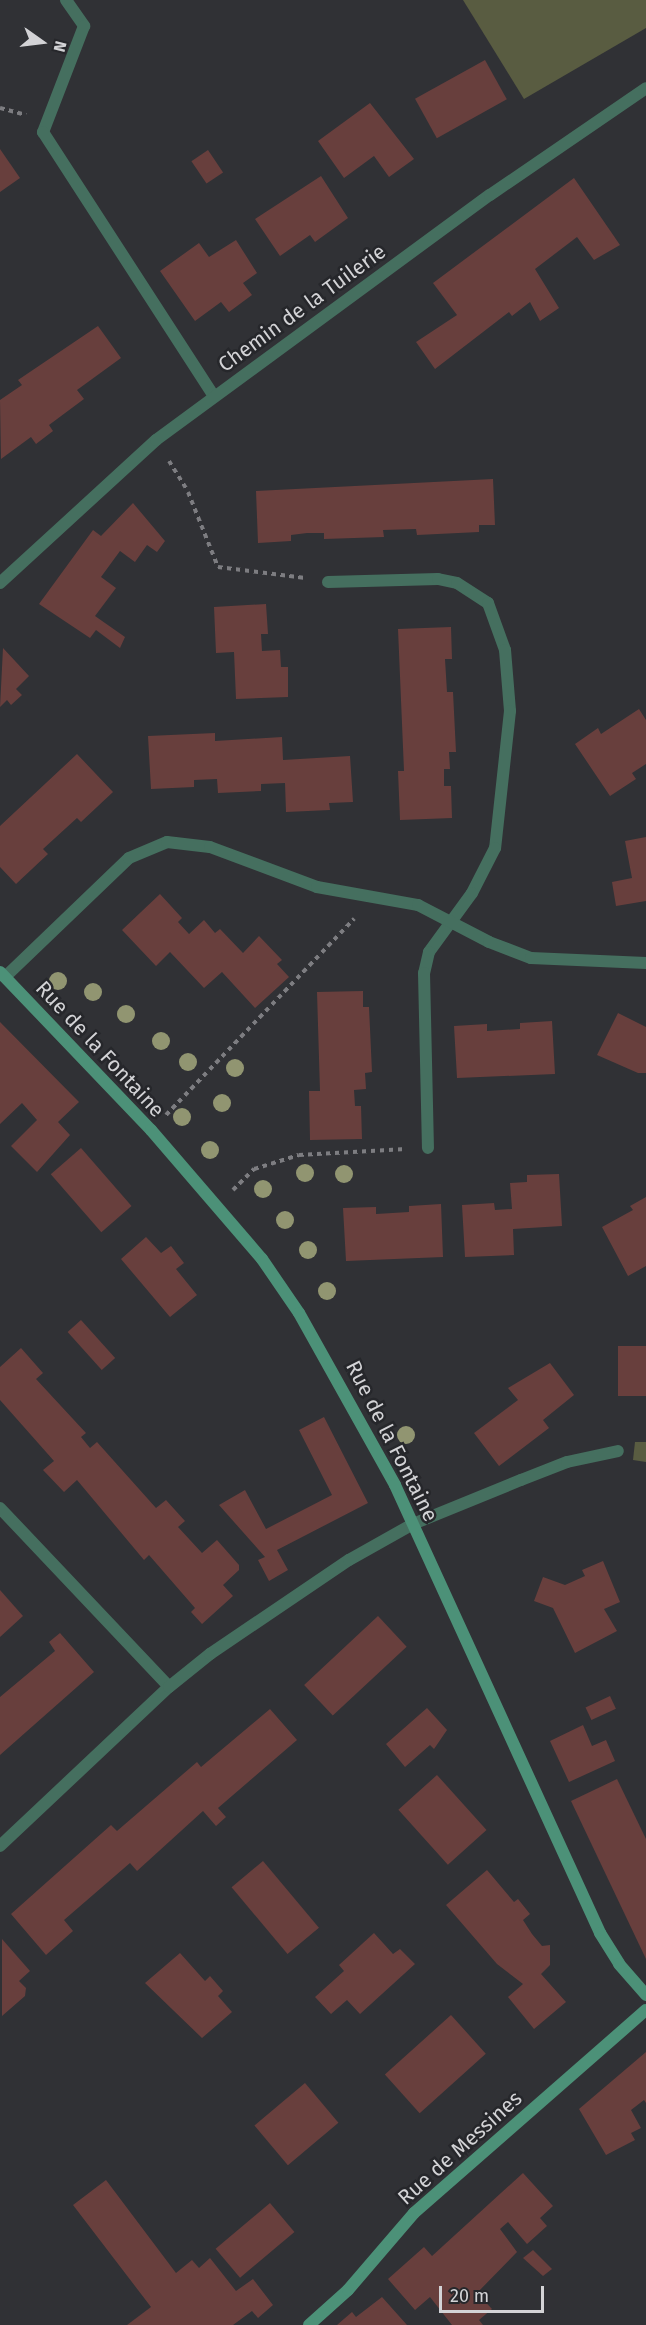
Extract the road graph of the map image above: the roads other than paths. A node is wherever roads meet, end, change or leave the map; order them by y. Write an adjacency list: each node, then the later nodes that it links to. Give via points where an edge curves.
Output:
1 (66, 0): 3 (street, via 84,26 43,132)
2 (646, 88): 3 (street, Chemin de la Tuilerie, via 490,195)
3 (214, 396): 5 (street, Chemin de la Tuilerie, via 156,440)
4 (328, 582): 6 (street, via 438,579 457,583 488,603 497,622 510,680 499,830 486,868)
5 (0, 583)
6 (451, 921): 7 (street, via 531,958); 8 (street, via 418,905 317,888 210,847 167,842 129,858); 9 (street, via 429,952 424,973)
7 (646, 963)
8 (3, 974): 12 (street, Rue de la Fontaine, via 151,1130 262,1259 305,1322)
9 (428, 1148)
10 (618, 1451): 12 (street, via 553,1467)
11 (0, 1508): 13 (street)
12 (413, 1524): 13 (street, via 301,1591); 15 (street, Rue de la Fontaine, via 600,1932 619,1964)
13 (170, 1687): 14 (street)
14 (0, 1846)
15 (646, 1995)
16 (646, 2010): 17 (street, Rue de Messines, via 414,2213 348,2290)
17 (309, 2325)

